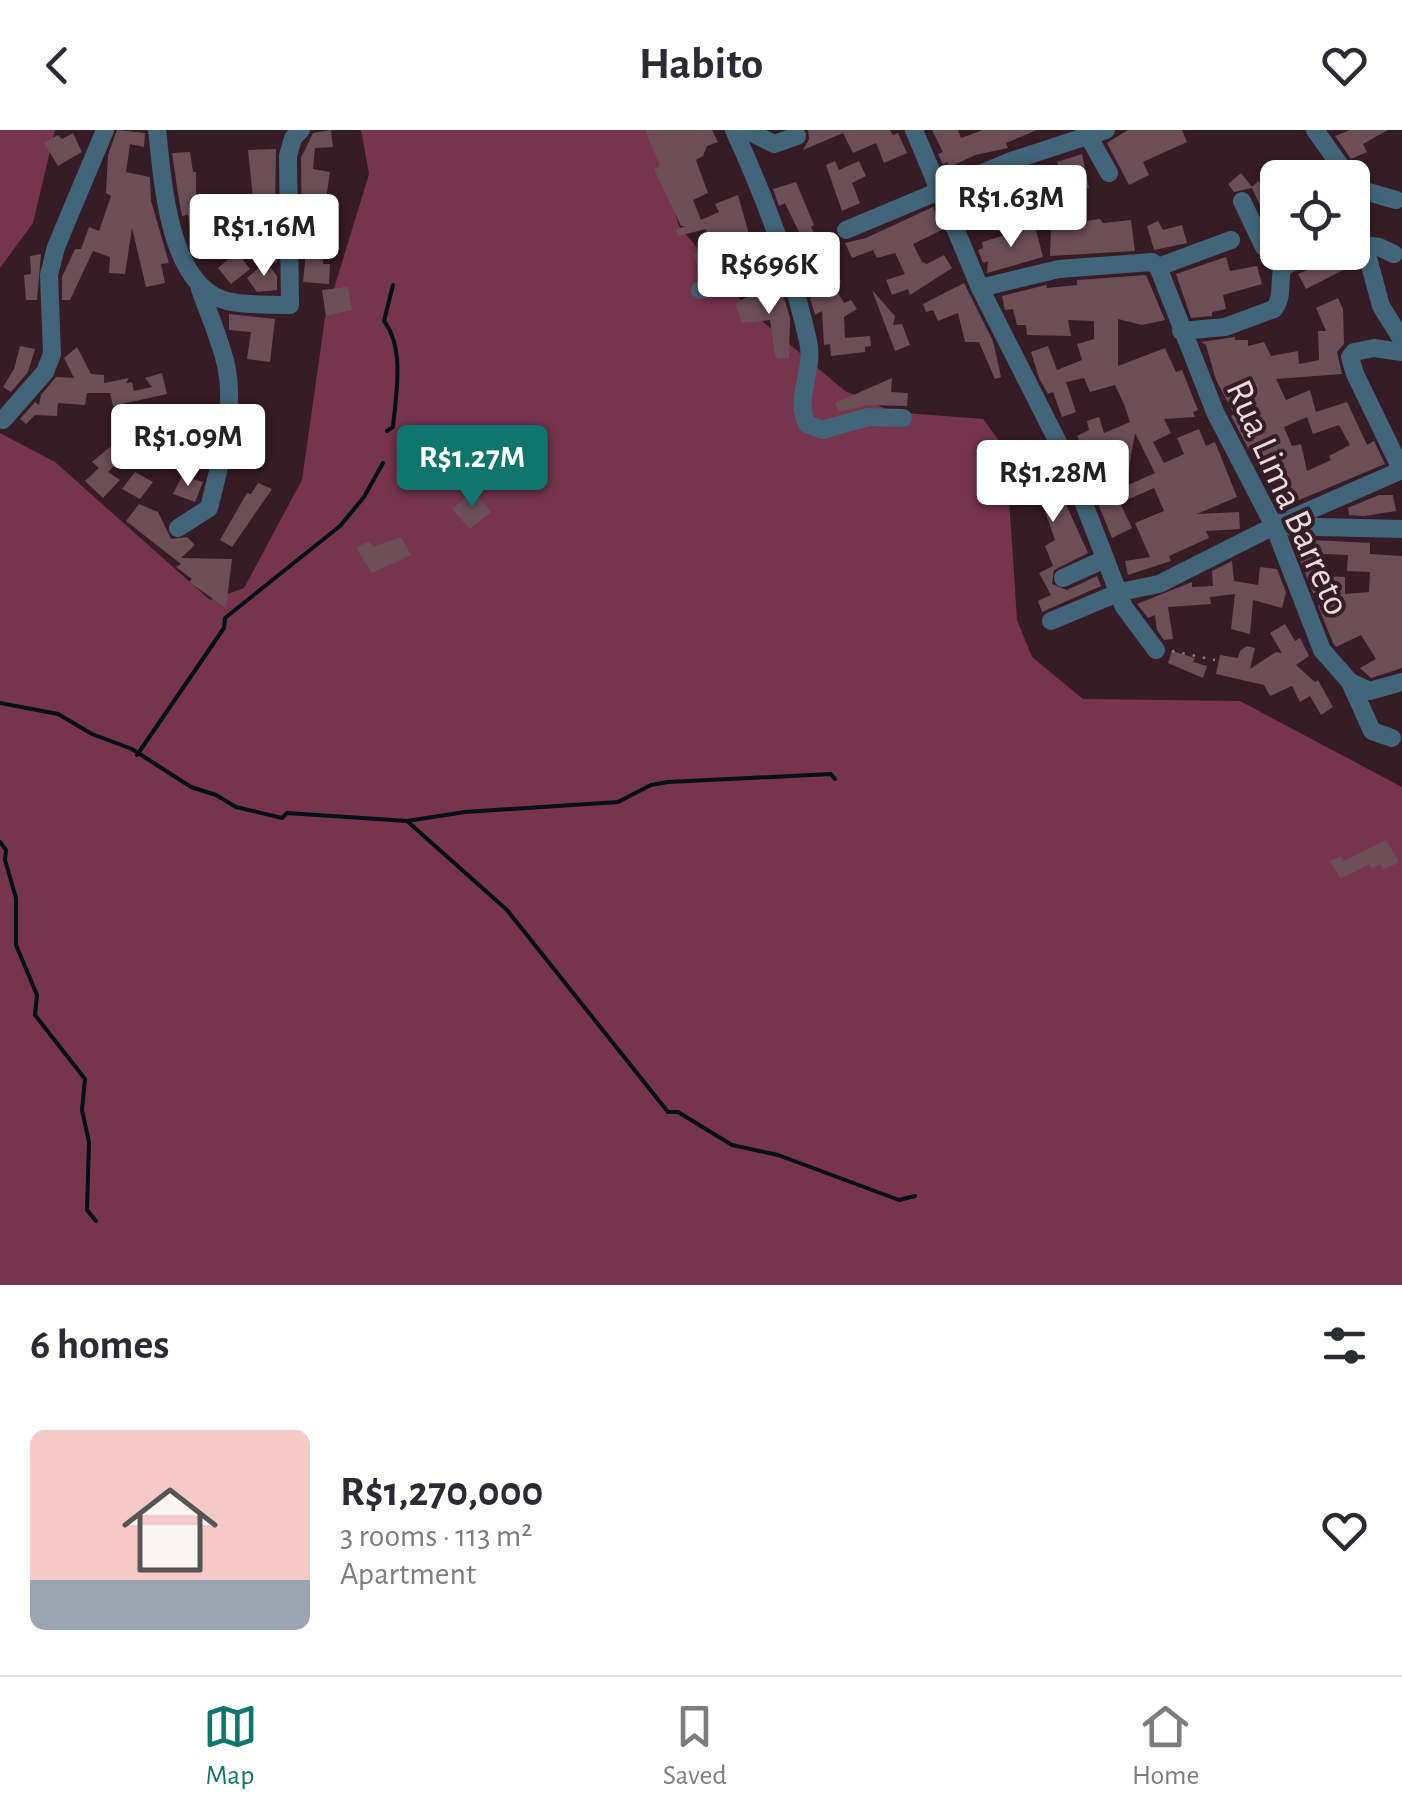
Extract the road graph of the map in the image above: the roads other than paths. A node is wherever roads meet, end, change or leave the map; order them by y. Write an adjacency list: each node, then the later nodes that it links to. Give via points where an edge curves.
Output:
1 (105, 130): 32 (street, via 49,275 52,354 45,372)
2 (157, 130): 26 (street, via 163,188 190,277)
3 (300, 130): 26 (street, via 288,156 290,305 228,301)
4 (734, 130): 21 (street)
5 (746, 130): 9 (street, via 774,144)
6 (914, 130): 12 (street)
7 (1316, 130): 10 (street)
8 (1093, 132): 11 (street); 12 (street)
9 (796, 136)
10 (1335, 160)
11 (1109, 173)
12 (938, 189): 16 (street); 25 (street)
13 (1370, 192): 14 (street)
14 (1396, 200)
15 (1242, 201): 17 (street)
16 (846, 230)
17 (1260, 239)
18 (1231, 240): 22 (street)
19 (1370, 247): 20 (street)
20 (1394, 254)
21 (785, 261): 27 (street); 31 (street, via 809,343 802,406 807,424 822,430 868,416)
22 (1155, 264): 25 (street, via 1059,270); 28 (street, Rua Lima Barreto)
23 (1284, 270): 28 (street, via 1274,309 1224,327)
24 (1368, 270): 29 (street)
25 (980, 288): 37 (street, via 1067,460)
26 (200, 289): 35 (street, via 228,372 226,410 209,508)
27 (700, 290)
28 (1181, 331): 34 (street, Rua Lima Barreto, via 1214,412)
29 (1402, 340)
30 (1402, 352): 33 (street, via 1374,348 1350,357)
31 (903, 418)
32 (3, 420)
33 (1402, 471): 34 (street)
34 (1274, 526): 36 (street); 39 (street, via 1159,584); 42 (street, Rua Lima Barreto, via 1322,650)
35 (178, 528)
36 (1402, 528)
37 (1105, 559): 38 (street); 39 (street)
38 (1063, 578)
39 (1120, 592): 40 (street); 41 (street, via 1140,634)
40 (1051, 621)
41 (1156, 650)
42 (1350, 682): 43 (street, via 1370,692); 44 (street, Rua Lima Barreto, via 1372,731)
43 (1402, 682)
44 (1392, 738)

